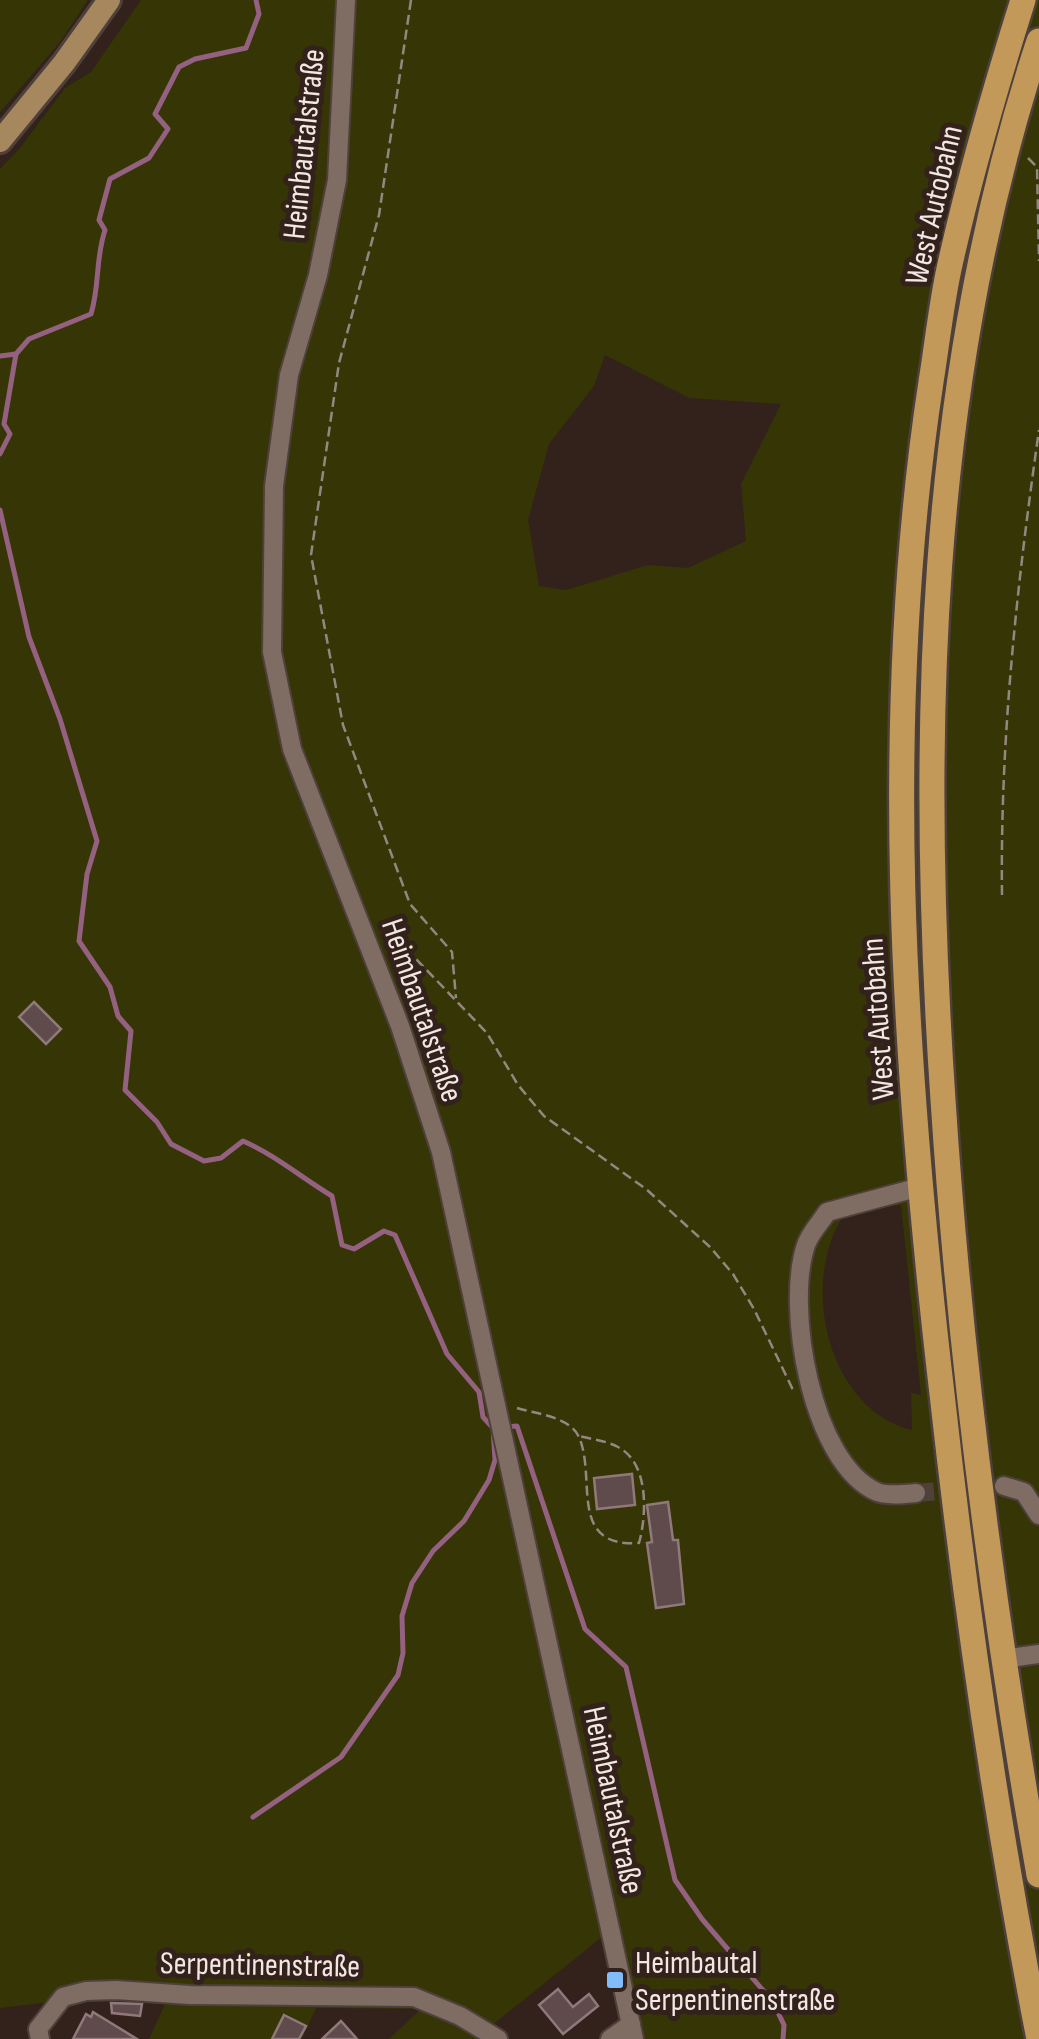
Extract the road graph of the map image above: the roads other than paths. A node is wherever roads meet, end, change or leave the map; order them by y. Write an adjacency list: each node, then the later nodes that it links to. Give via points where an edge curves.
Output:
1 (109, 0): 5 (main road)
2 (346, 0): 13 (street, Heimbautalstraße, via 337,180 289,374 274,486 272,652 292,749 400,1026 440,1152)
3 (1023, 0): 6 (highway, West Autobahn, via 985,119 948,274 909,579 901,744 904,916)
4 (1039, 41): 11 (highway, West Autobahn, via 983,254 950,453 931,749 932,934 949,1190)
5 (0, 141)
6 (920, 1187): 8 (street, via 827,1212 806,1244 798,1296 807,1378 828,1441 878,1492); 17 (highway, West Autobahn, via 961,1563)
7 (1004, 1486): 9 (street, via 1024,1492)
8 (916, 1493)
9 (1039, 1515)
10 (1039, 1654): 11 (street)
11 (1003, 1659): 12 (highway, West Autobahn)
12 (1039, 1875)
13 (633, 2032): 16 (street)
14 (40, 2039): 15 (street, Serpentinenstraße, via 38,2030 63,1997 116,1990 414,1997)
15 (498, 2039)
16 (610, 2039)
17 (1038, 2039)

